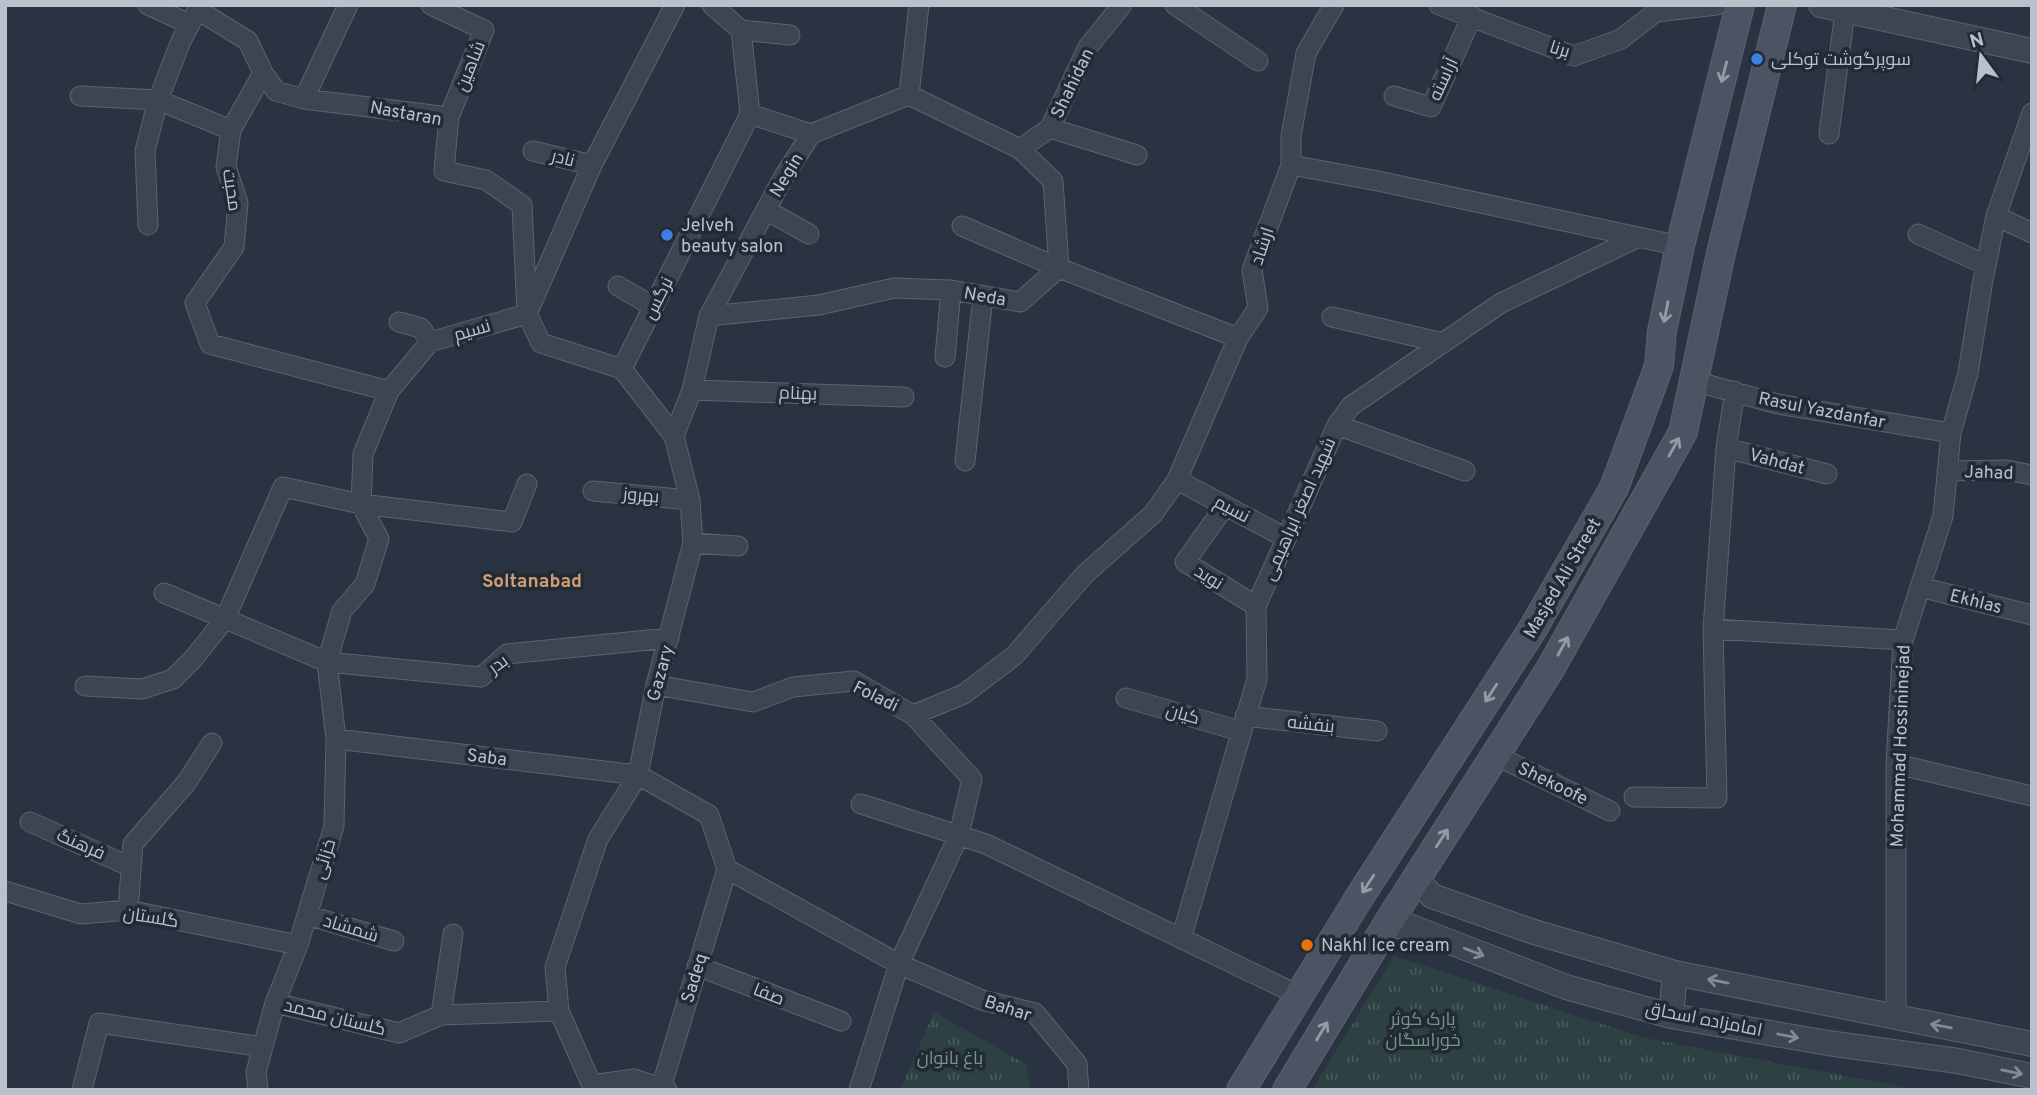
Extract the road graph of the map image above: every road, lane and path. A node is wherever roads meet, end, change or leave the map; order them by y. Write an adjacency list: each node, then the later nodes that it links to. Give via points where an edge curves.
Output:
1 (148, 5): 15 (street, Nastaran)
2 (348, 5): 25 (street)
3 (431, 5): 29 (street, شاهین, via 484,30)
4 (675, 5): 37 (street)
5 (712, 5): 17 (street)
6 (919, 5): 22 (street)
7 (1122, 5): 30 (street, Shahidan, via 1088,47)
8 (1174, 5): 20 (street)
9 (1334, 5): 38 (street, ارشاد, via 1306,53 1291,136)
10 (1439, 5): 16 (street, برنا)
11 (1717, 5): 16 (street, برنا, via 1656,12 1621,39 1574,56)
12 (1740, 5): 39 (main road, Masjed Ali Street, one-way to 39)
13 (1782, 5): 40 (main road, Masjed Ali Street)
14 (1833, 8): 19 (street); 33 (street)
15 (196, 13): 21 (street, Nastaran, via 247,41); 26 (street)
16 (1472, 16): 24 (street, آراسته, via 1431,107)
17 (741, 30): 18 (street); 28 (street)
18 (790, 35)
19 (2032, 51)
20 (1258, 61)
21 (263, 73): 25 (street, Nastaran, via 276,91); 31 (street, محبت)
22 (909, 95): 32 (street, Negin); 34 (street)
23 (80, 96): 26 (street)
24 (1394, 96)
25 (304, 99): 29 (street, Nastaran)
26 (158, 100): 31 (street); 43 (street, via 145,151)
27 (2032, 113): 42 (street, Mohammad Hossininejad)
28 (750, 114): 32 (street); 55 (street, نرگس)
29 (449, 117): 56 (street, Nastaran, via 444,171 486,180 522,205)
30 (1050, 128): 34 (street, Shahidan); 36 (street)
31 (231, 130): 67 (street, محبت, via 226,167 238,203 234,247 195,303 209,344)
32 (811, 134): 41 (street, Negin)
33 (1829, 134)
34 (1020, 149): 51 (street, via 1053,181)
35 (533, 150): 37 (street, نادر)
36 (1137, 155)
37 (592, 165): 56 (street)
38 (1291, 165): 48 (street); 60 (street, ارشاد, via 1252,270 1258,308)
39 (1696, 178): 40 (main road); 49 (main road, Masjed Ali Street)
40 (1737, 188): 65 (main road, Masjed Ali Street)
41 (766, 210): 46 (street); 57 (street, Negin)
42 (1996, 216): 45 (street); 50 (street, Mohammad Hossininejad)
43 (148, 225)
44 (962, 226): 51 (street)
45 (2032, 233)
46 (809, 234)
47 (1918, 234): 50 (street)
48 (1639, 237): 49 (street); 62 (street, شهید اصغر ابراهیمی, via 1501,303)
49 (1680, 246): 128 (main road, Masjed Ali Street, one-way to 128, via 1659,366 1614,488 1532,630)
50 (1986, 265): 71 (street, Mohammad Hossininejad, via 1968,373)
51 (1059, 268): 54 (street, Neda, via 1020,302); 60 (street)
52 (618, 286): 55 (street)
53 (951, 290): 54 (street, Neda); 57 (street, Neda, via 894,288 819,304); 63 (street)
54 (983, 296): 74 (street)
55 (654, 307): 64 (street, نرگس)
56 (527, 314): 61 (street, نسیم); 64 (street, via 541,343)
57 (709, 316): 66 (street, Negin)
58 (1332, 317): 62 (street)
59 (399, 322): 61 (street, via 421,328)
60 (1238, 338): 79 (street, ارشاد)
61 (430, 342): 67 (street, نسیم)
62 (1443, 343): 70 (street, شهید اصغر ابراهیمی, via 1351,406)
63 (945, 357)
64 (622, 369): 72 (street, Gazary)
65 (1694, 381): 68 (street, Rasul Yazdanfar); 105 (main road, Masjed Ali Street, one-way to 65, via 1549,671 1683,432)
66 (692, 390): 69 (street, بهنام); 72 (street, Negin)
67 (389, 391): 83 (street, نسیم, via 363,454)
68 (1735, 391): 71 (street, Rasul Yazdanfar, via 1778,404); 73 (street)
69 (904, 397)
70 (1337, 425): 75 (street); 85 (street, شهید اصغر ابراهیمی)
71 (1951, 433): 76 (street, Mohammad Hossininejad)
72 (674, 436): 82 (street, Gazary)
73 (1726, 447): 77 (street, Vahdat); 93 (street)
74 (965, 461)
75 (1465, 471)
76 (1947, 471): 78 (street, Jahad, via 2006,470); 88 (street, Mohammad Hossininejad, via 1943,516)
77 (1827, 474)
78 (2032, 475)
79 (1177, 480): 84 (street, نسیم); 100 (street, ارشاد, via 1153,514 1085,574 1015,655 964,694)
80 (527, 484): 83 (street, via 512,522)
81 (593, 491): 82 (street, بهروز)
82 (690, 500): 86 (street, Gazary)
83 (361, 504): 92 (street, via 283,486); 96 (street, نسیم, via 379,539 365,584 342,611)
84 (1225, 506): 85 (street, نسیم); 90 (street, نوید, via 1185,562)
85 (1286, 538): 90 (street, شهید اصغر ابراهیمی)
86 (693, 543): 87 (street); 94 (street, Gazary)
87 (738, 546)
88 (1920, 587): 91 (street, Ekhlas); 95 (street, Mohammad Hossininejad)
89 (164, 593): 92 (street, بدر)
90 (1256, 606): 101 (street, شهید اصغر ابراهیمی, via 1257,679)
91 (2032, 615)
92 (225, 619): 96 (street, بدر); 98 (street, via 173,679 142,689)
93 (1713, 629): 95 (street); 109 (street, via 1717,797)
94 (669, 638): 96 (street, بدر, via 507,654 481,677); 97 (street, Gazary)
95 (1903, 640): 106 (street, Mohammad Hossininejad)
96 (327, 662): 103 (street, خزائی)
97 (656, 685): 100 (street, Foladi, via 753,702 793,687 854,681); 107 (street, Gazary)
98 (85, 686)
99 (1126, 698): 101 (street, کیان)
100 (913, 715): 113 (street, Foladi, via 972,779)
101 (1242, 724): 102 (street, بنفشه); 122 (street, شهید اصغر ابراهیمی)
102 (1377, 731)
103 (336, 739): 107 (street, Saba); 119 (street, خزائی, via 334,826)
104 (212, 743): 114 (street, via 186,783 133,844)
105 (1495, 755): 111 (street, Shekoofe); 116 (main road, Masjed Ali Street, one-way to 105)
106 (1896, 764): 108 (street); 133 (street, Mohammad Hossininejad)
107 (638, 775): 115 (street, via 709,815); 130 (street, Gazary, via 598,839 555,967)
108 (2032, 796)
109 (1634, 797)
110 (861, 804): 113 (street)
111 (1610, 811)
112 (30, 822): 114 (street, فرهنگ)
113 (958, 835): 122 (street, via 986,844); 125 (street, Foladi)
114 (131, 867): 118 (street)
115 (727, 869): 125 (street); 126 (street, Sadeq)
116 (1416, 879): 120 (main road, Masjed Ali Street); 127 (street, via 1432,896 1534,932)
117 (5, 891): 118 (street, گلستان, via 81,914)
118 (128, 910): 124 (street, گلستان)
119 (307, 915): 123 (street, شمشاد); 124 (street, خزائی)
120 (1387, 926): 132 (street, امامزاده اسحاق, one-way to 132, via 1409,926 1566,987); 145 (main road, Masjed Ali Street, one-way to 120)
121 (453, 934): 131 (street)
122 (1181, 939): 128 (street)
123 (394, 941)
124 (298, 945): 129 (street, خزائی)
125 (899, 964): 142 (street, Foladi); 143 (street, Bahar, via 982,1000 1035,1013 1077,1064)
126 (697, 966): 134 (street, صفا); 139 (street, Sadeq)
127 (1675, 973): 132 (street); 133 (street, one-way to 127)
128 (1298, 995): 144 (main road, Masjed Ali Street)
129 (275, 1003): 131 (street, گلستان محمد, via 399,1033); 136 (street, خزائی)
130 (559, 1011): 131 (street, گلستان محمد); 138 (street, Gazary)
131 (441, 1014)
132 (1671, 1016): 137 (street, امامزاده اسحاق, one-way to 137)
133 (1896, 1018): 135 (street, one-way to 133)
134 (841, 1021)
135 (2032, 1045)
136 (263, 1047): 140 (street, via 99,1023); 141 (street, خزائی, via 256,1072)
137 (2032, 1076)
138 (593, 1088): 139 (street, via 634,1079)
139 (664, 1089)
140 (82, 1090)
141 (258, 1090)
142 (859, 1090)
143 (1079, 1090)
144 (1241, 1090)
145 (1287, 1090)

